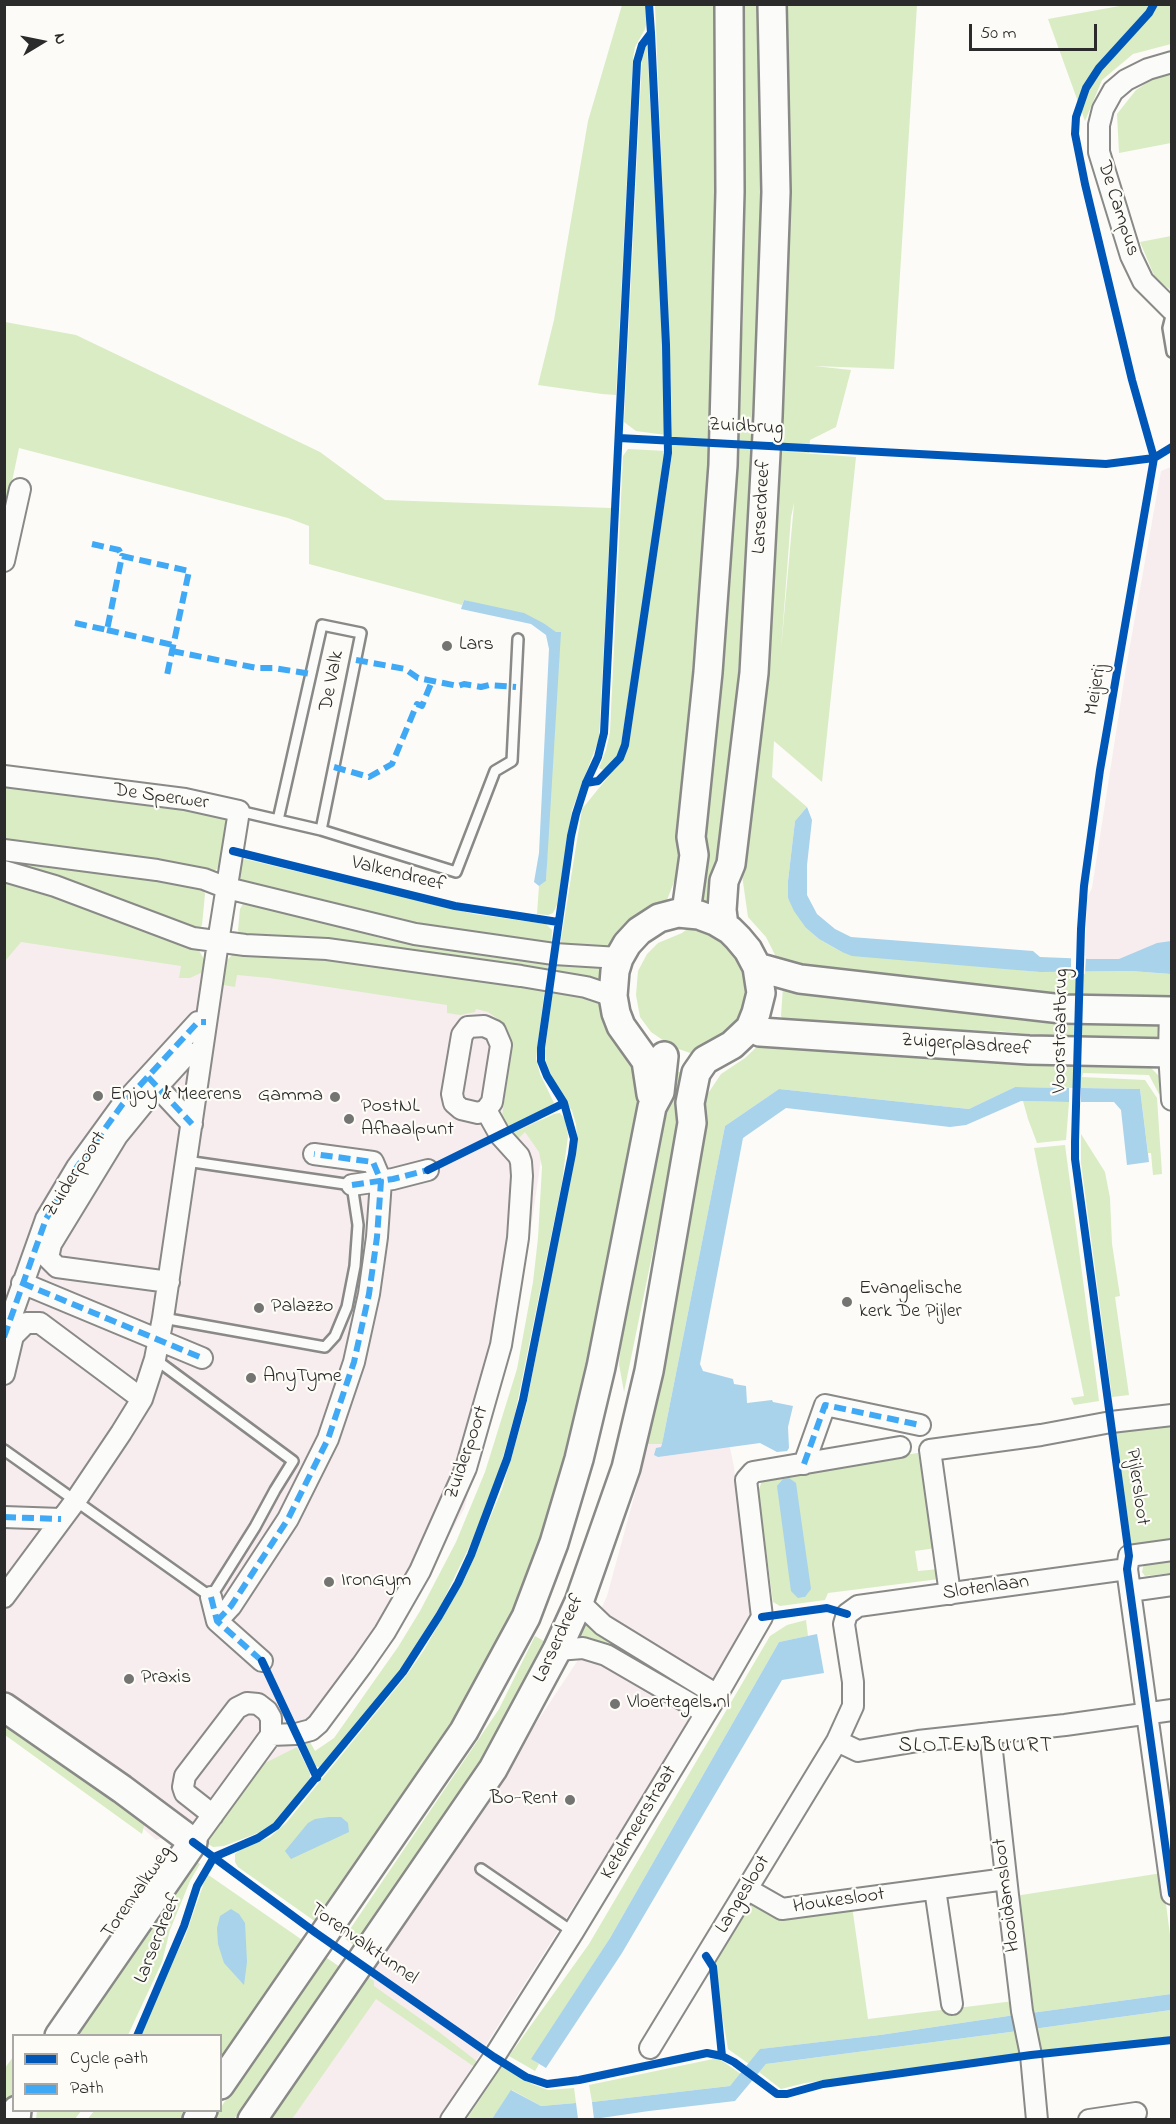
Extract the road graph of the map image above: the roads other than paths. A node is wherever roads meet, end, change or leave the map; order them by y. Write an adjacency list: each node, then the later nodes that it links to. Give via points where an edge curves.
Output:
1 (729, 4): 16 (main road, via 730,192 723,465 691,837 694,855)
2 (772, 4): 17 (main road, Larserdreef, via 776,192 768,416 754,673 731,864 736,883)
3 (1172, 62): 4 (street, De Campus, via 1134,76 1113,92 1099,125 1099,152 1131,256 1143,281)
4 (1172, 311): 5 (lane, via 1168,328)
5 (1172, 352)
6 (20, 489): 7 (street)
7 (4, 561)
8 (518, 639): 12 (lane, via 512,761 495,771 456,872)
9 (4, 776): 10 (street, De Sperwer)
10 (239, 811): 11 (lane); 15 (street)
11 (278, 820): 12 (lane); 12 (lane, De Valk, via 322,625 361,633)
12 (321, 830)
13 (4, 850): 15 (street, via 158,870)
14 (4, 871): 18 (street, via 193,938)
15 (227, 888): 18 (street); 19 (street, via 415,934 554,954)
16 (677, 914): 17 (main road); 19 (main road, via 658,918 639,931); 21 (main road, via 675,923 649,937 634,953)
17 (731, 922): 20 (main road, via 760,949)
18 (218, 942): 21 (street, via 339,950 586,987); 23 (street)
19 (619, 958): 21 (main road, via 615,971)
20 (763, 969): 22 (main road, via 800,979 1062,1009); 24 (main road, via 772,986 767,1018); 28 (main road, via 761,993 750,1028 732,1045 705,1060)
21 (619, 998): 27 (main road)
22 (1171, 1011): 25 (street)
23 (206, 1022): 26 (street); 29 (street, Zuiderpoort, via 198,1022)
24 (760, 1032): 25 (main road, Zuigerplasdreef, via 1029,1050); 28 (main road, via 738,1056)
25 (1170, 1053): 30 (street)
26 (201, 1056): 29 (street, Zuiderpoort, via 188,1053); 32 (street)
27 (655, 1059): 28 (main road); 86 (main road, Larserdreef, via 660,1092 652,1107 602,1367 554,1542 526,1617 464,1731)
28 (706, 1067): 62 (main road, Larserdreef, via 696,1073 690,1103 692,1123 649,1371 626,1468)
29 (152, 1082): 32 (street); 38 (street, Zuiderpoort, via 51,1244 48,1258 57,1267); 39 (street, Zuiderpoort, via 122,1105 77,1167 46,1219)
30 (1172, 1100)
31 (486, 1110): 73 (street, Zuiderpoort, via 500,1136 519,1156 522,1182 518,1238 501,1345 466,1468 420,1571 362,1665 311,1730)
32 (192, 1124): 34 (street)
33 (314, 1154): 36 (street, via 373,1162)
34 (186, 1161): 37 (lane); 38 (street)
35 (428, 1170): 36 (street)
36 (381, 1181): 37 (street); 64 (street, via 369,1294 354,1362 328,1439 288,1519)
37 (352, 1185): 40 (lane, via 358,1225 355,1266 347,1307 335,1336 325,1347)
38 (168, 1282): 40 (street)
39 (22, 1283): 41 (street, Zuiderpoort); 42 (street)
40 (163, 1318): 42 (street)
41 (4, 1337)
42 (160, 1339): 43 (street); 44 (street)
43 (202, 1358)
44 (155, 1359): 46 (street); 61 (lane, via 293,1461)
45 (4, 1374): 46 (street, via 13,1336 26,1323 40,1323)
46 (142, 1399): 52 (street)
47 (1172, 1415): 59 (street, Pijlersloot, via 930,1450)
48 (920, 1425): 51 (street, via 825,1406)
49 (900, 1447): 51 (street)
50 (4, 1450): 52 (lane)
51 (804, 1464): 67 (street, Ketelmeerstraat, via 753,1472 746,1480 762,1617)
52 (76, 1500): 54 (street); 61 (lane)
53 (4, 1517): 54 (street)
54 (62, 1519): 60 (street)
55 (1172, 1550): 56 (street, via 1129,1556)
56 (1127, 1569): 58 (street); 59 (street, Slotenlaan)
57 (1172, 1584): 58 (street)
58 (1130, 1591): 71 (street)
59 (950, 1594): 63 (street, Slotenlaan, via 858,1606)
60 (4, 1597)
61 (211, 1597): 64 (street)
62 (579, 1602): 65 (main road, Larserdreef); 67 (street, via 603,1625)
63 (847, 1614): 74 (street, Langesloot, via 844,1624 853,1706)
64 (217, 1621): 66 (street)
65 (557, 1650): 70 (street, via 583,1648 606,1655); 88 (main road, Larserdreef, via 493,1769)
66 (262, 1661)
67 (717, 1695): 70 (street, Ketelmeerstraat)
68 (4, 1707): 76 (main road, Torenvalkweg)
69 (1172, 1710): 71 (street)
70 (706, 1713): 82 (street, Ketelmeerstraat)
71 (1146, 1713): 72 (street); 81 (street)
72 (990, 1733): 74 (street, via 858,1750); 78 (street, Hooidamsloot)
73 (271, 1735): 75 (street); 75 (street, via 272,1718 267,1711 258,1704 247,1703 237,1708 185,1776 185,1793)
74 (837, 1741): 79 (street, Langesloot)
75 (213, 1815): 76 (street)
76 (193, 1842): 84 (main road, Torenvalkweg)
77 (481, 1869): 82 (lane)
78 (1006, 1879): 80 (street, Houkesloot); 90 (street, Hooidamsloot)
79 (747, 1889): 80 (street, Houkesloot, via 782,1909); 85 (street, Langesloot)
80 (935, 1889): 83 (street)
81 (1172, 1894)
82 (573, 1932): 89 (street, Ketelmeerstraat)
83 (952, 2004)
84 (60, 2034)
85 (650, 2048)
86 (222, 2082)
87 (1136, 2113): 91 (street)
88 (252, 2120)
89 (451, 2120)
90 (1038, 2120)
91 (1089, 2120)

